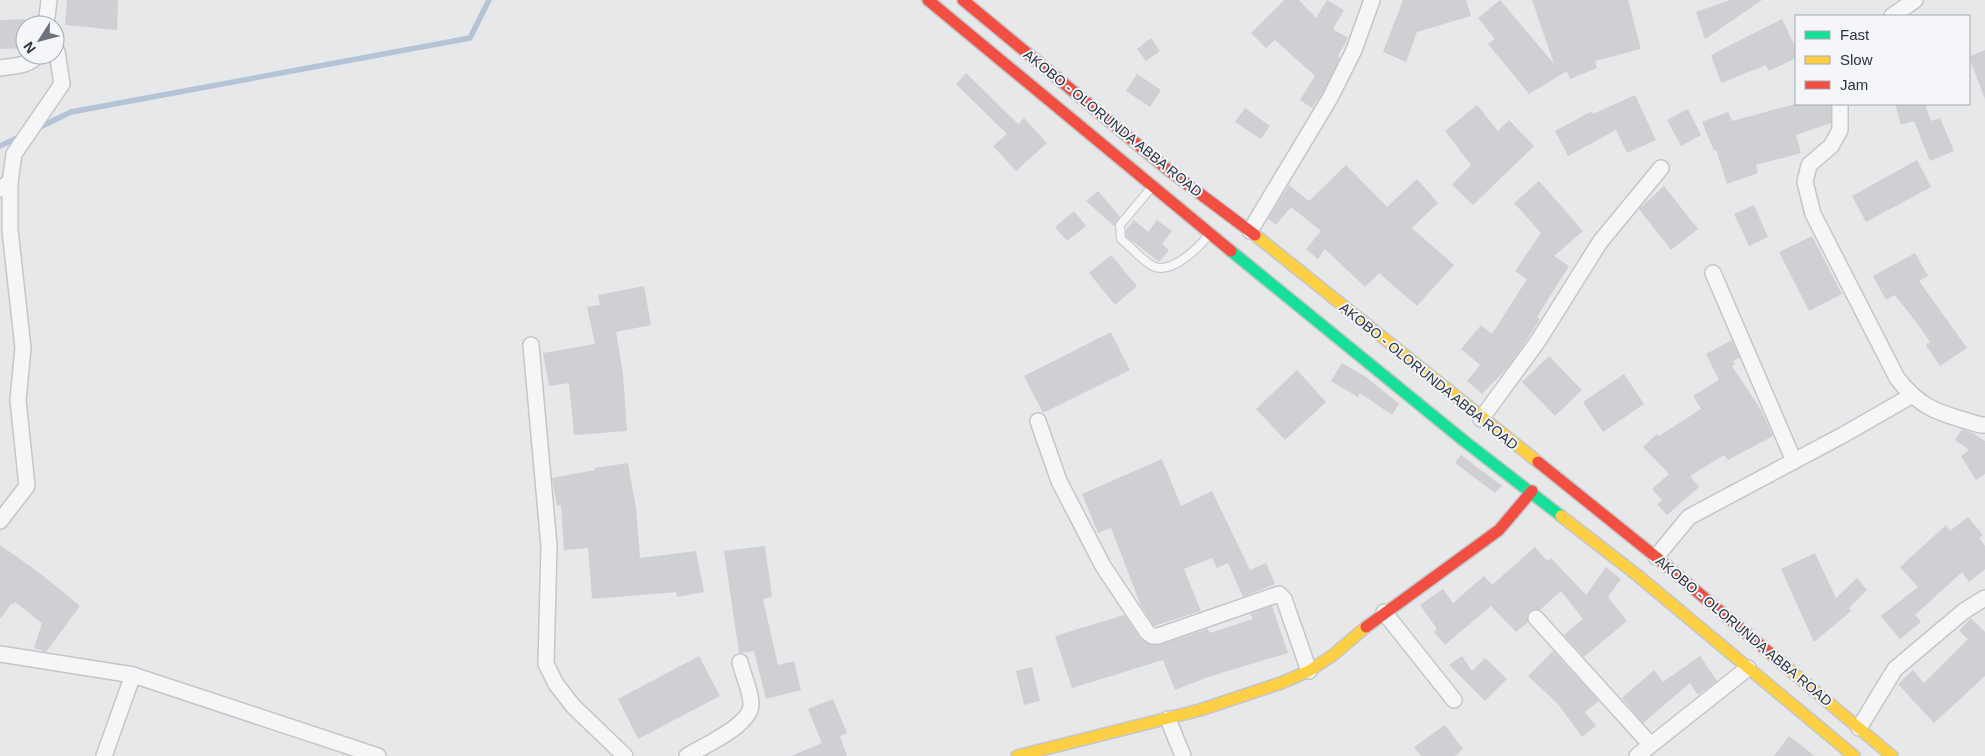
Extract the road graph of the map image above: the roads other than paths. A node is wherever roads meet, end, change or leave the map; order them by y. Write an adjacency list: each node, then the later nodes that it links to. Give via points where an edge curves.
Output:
1 (49, 0): 6 (street)
2 (928, 0): 14 (main road, AKOBO - OLORUNDA ABBA ROAD)
3 (963, 0): 15 (main road, AKOBO - OLORUNDA ABBA ROAD, via 1167,169)
4 (1372, 0): 15 (street, via 1354,50 1330,98)
5 (1915, 0): 7 (street)
6 (47, 15)
7 (1893, 15)
8 (21, 65): 10 (street)
9 (60, 65): 13 (street, via 62,84 14,154)
10 (0, 68)
11 (1840, 105): 19 (street, via 1840,130 1831,146 1809,165 1805,182 1813,214 1897,378)
12 (1661, 168): 20 (street, via 1600,242 1538,341)
13 (5, 185): 25 (street, via 23,348 18,400 27,486)
14 (1152, 187): 16 (main road, AKOBO - OLORUNDA ABBA ROAD); 16 (lane, via 1120,225 1119,233 1121,239 1152,267 1173,266 1204,242)
15 (1250, 231): 20 (main road, AKOBO - OLORUNDA ABBA ROAD)
16 (1210, 232): 24 (main road, AKOBO - OLORUNDA ABBA ROAD, via 1463,440)
17 (1713, 273): 23 (street)
18 (531, 345): 41 (street, via 549,546 546,664 573,706)
19 (1911, 396): 22 (street, via 1947,415); 23 (street)
20 (1481, 419): 26 (main road, AKOBO - OLORUNDA ABBA ROAD)
21 (1038, 421): 33 (street, via 1059,481 1103,566 1146,632 1158,636 1280,594)
22 (1985, 425)
23 (1794, 461): 26 (street, via 1689,517)
24 (1532, 491): 28 (main road, via 1499,530); 32 (main road, AKOBO - OLORUNDA ABBA ROAD)
25 (0, 521)
26 (1656, 557): 37 (main road, AKOBO - OLORUNDA ABBA ROAD)
27 (1985, 598): 37 (street, via 1964,610 1895,669)
28 (1384, 612): 33 (main road); 35 (street)
29 (1536, 618): 38 (street)
30 (0, 654): 34 (street)
31 (740, 662): 42 (street, via 751,704 748,714 739,725)
32 (1748, 668): 38 (street); 46 (main road, AKOBO - OLORUNDA ABBA ROAD)
33 (1309, 671): 36 (main road)
34 (133, 675): 39 (street); 40 (street)
35 (1454, 700)
36 (1168, 719): 43 (main road); 44 (street)
37 (1859, 728): 47 (main road, AKOBO - OLORUNDA ABBA ROAD)
38 (1650, 744): 45 (street)
39 (104, 756)
40 (378, 756)
41 (625, 756)
42 (687, 756)
43 (1017, 756)
44 (1183, 756)
45 (1637, 756)
46 (1854, 756)
47 (1892, 756)

